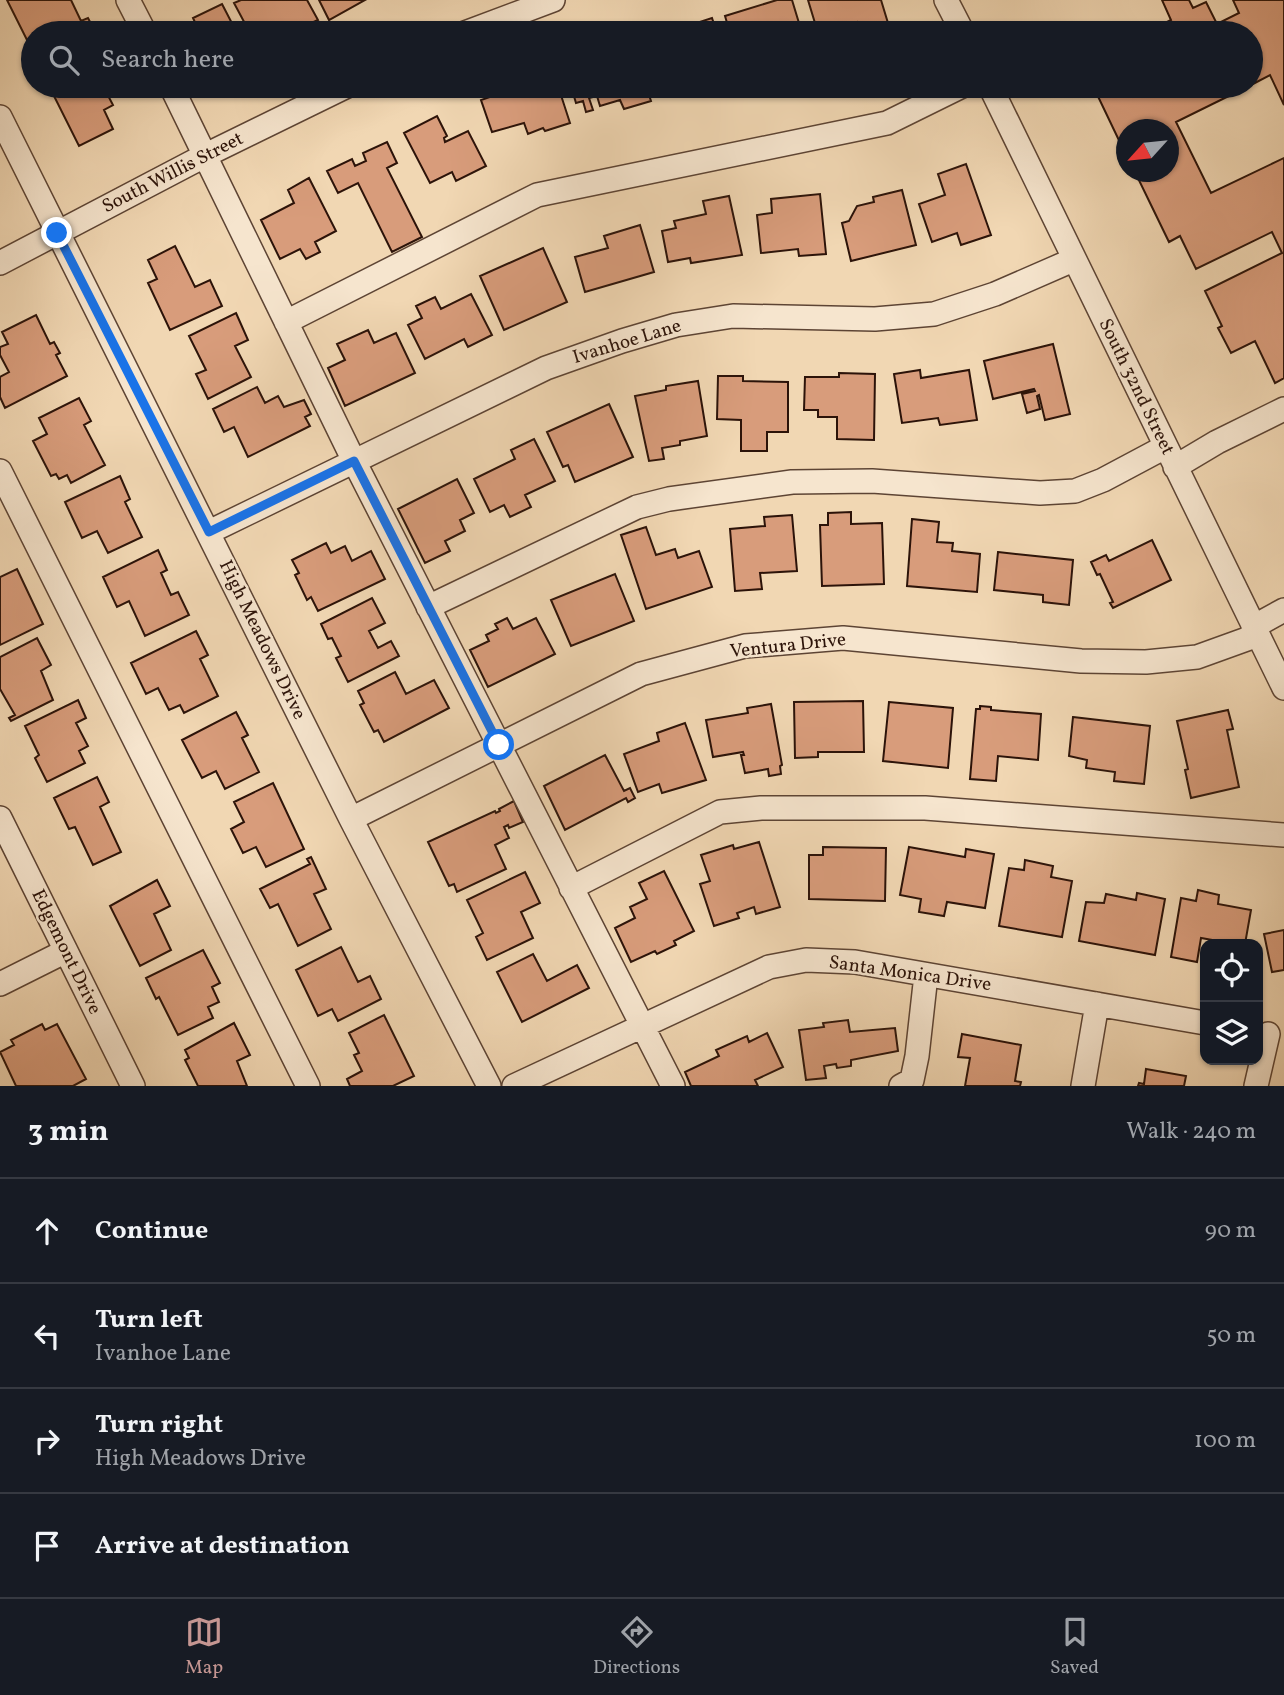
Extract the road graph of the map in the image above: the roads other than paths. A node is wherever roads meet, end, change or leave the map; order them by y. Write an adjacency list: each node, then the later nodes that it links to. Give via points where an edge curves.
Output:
1 (128, 0): 4 (street)
2 (553, 0): 5 (street)
3 (946, 0): 6 (street)
4 (139, 21)
5 (497, 21)
6 (957, 21)
7 (177, 98): 12 (street)
8 (322, 98): 12 (street, South Willis Street)
9 (938, 98): 16 (street, via 887,123 537,195)
10 (996, 98): 14 (street, South 32nd Street)
11 (0, 117): 13 (street, High Meadows Drive)
12 (206, 155): 13 (street, South Willis Street); 16 (street)
13 (57, 233): 15 (street, South Willis Street); 21 (street, High Meadows Drive)
14 (1073, 260): 18 (street, South 32nd Street); 19 (street, Ivanhoe Lane, via 995,295 934,314 875,319 733,316 676,325 546,368)
15 (0, 263)
16 (286, 322): 19 (street)
17 (1284, 410): 18 (street, via 1217,442)
18 (1170, 457): 22 (street, via 1075,491 1040,493 872,481 792,482 668,499 637,507); 24 (street, South 32nd Street)
19 (354, 461): 21 (street, Ivanhoe Lane); 22 (street)
20 (0, 471): 39 (street)
21 (209, 532): 28 (street, High Meadows Drive)
22 (428, 607): 26 (street)
23 (1284, 610): 24 (street, Ventura Drive)
24 (1255, 631): 25 (street, South 32nd Street); 26 (street, Ventura Drive, via 1197,657 1146,662 1081,661 844,638 745,646 642,674)
25 (1284, 688)
26 (499, 745): 28 (street, Ventura Drive); 30 (street)
27 (0, 818): 31 (street, Edgemont Drive)
28 (351, 818): 40 (street, High Meadows Drive)
29 (1284, 835): 30 (street, via 926,808 761,808 720,812)
30 (571, 888): 36 (street)
31 (66, 951): 33 (street); 38 (street, Edgemont Drive)
32 (926, 975): 34 (street, Santa Monica Drive); 36 (street, Santa Monica Drive, via 855,962 806,960 769,967); 43 (street, via 918,1056 912,1080)
33 (0, 984)
34 (1097, 1004): 35 (street, Santa Monica Drive); 44 (street)
35 (1200, 1022)
36 (641, 1026): 41 (street, Santa Monica Drive); 42 (street)
37 (1270, 1034): 45 (street)
38 (133, 1086)
39 (308, 1086)
40 (489, 1086)
41 (514, 1086)
42 (673, 1086)
43 (901, 1086)
44 (1083, 1086)
45 (1256, 1086)

